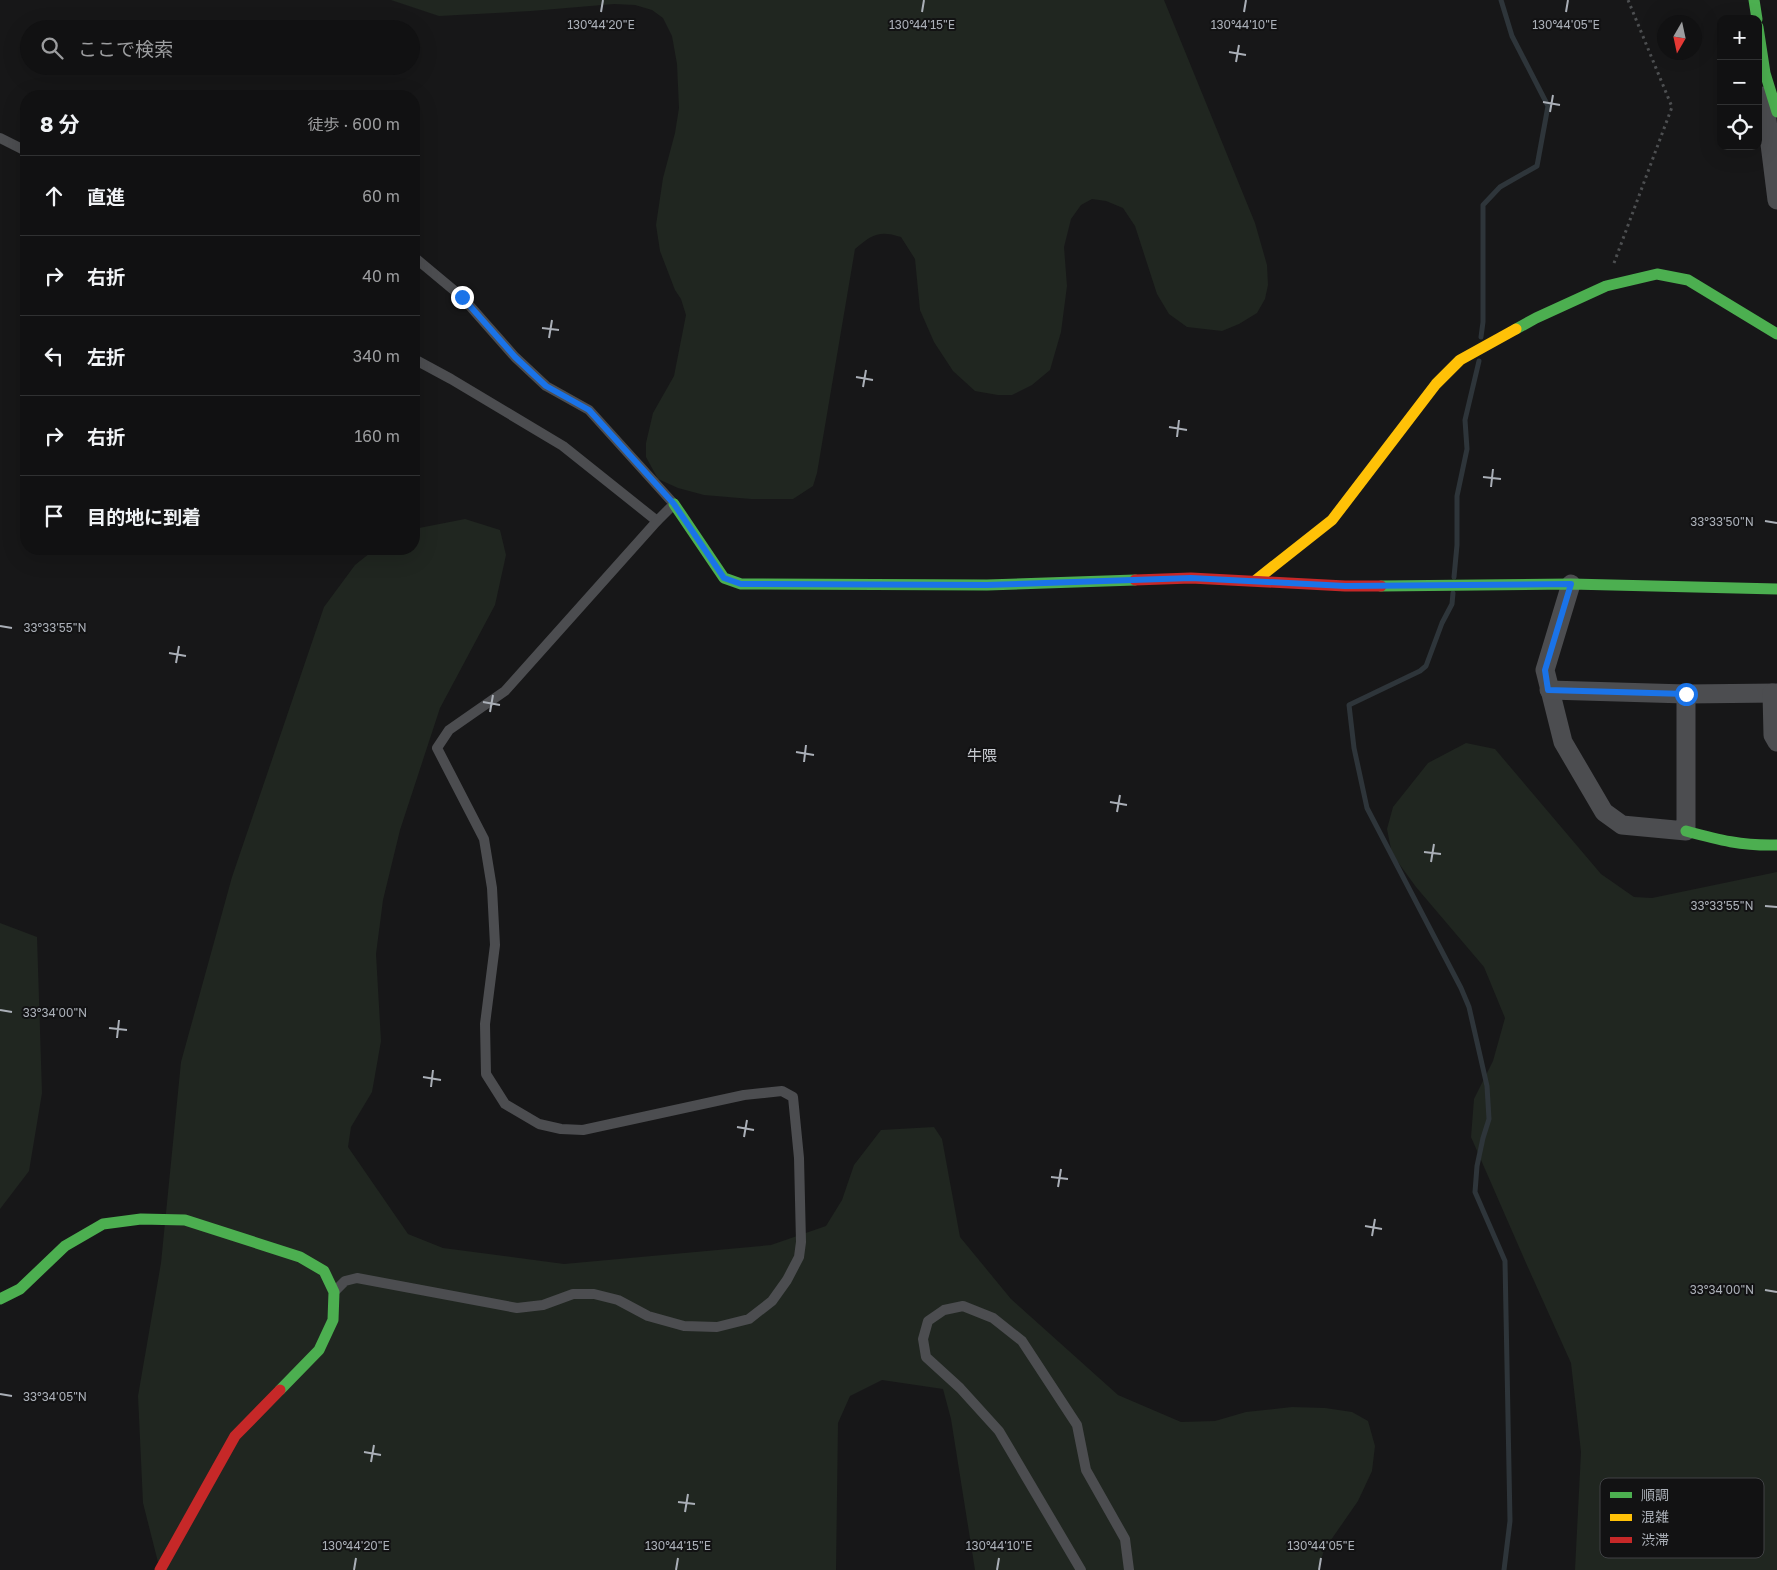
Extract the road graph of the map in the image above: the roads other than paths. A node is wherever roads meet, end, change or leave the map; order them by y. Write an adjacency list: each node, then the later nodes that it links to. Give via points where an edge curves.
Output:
1 (1754, 0): 2 (main road)
2 (1756, 15)
3 (1762, 53): 4 (main road)
4 (1765, 73): 5 (main road); 8 (street, via 1763,93)
5 (1777, 112)
6 (0, 138): 7 (lane)
7 (20, 148)
8 (1777, 200)
9 (420, 262): 12 (lane, via 462,297 515,357 546,386 589,410)
10 (1777, 334): 14 (main road, via 1688,280 1657,274 1606,286 1536,318 1460,360 1436,384 1332,520)
11 (420, 362): 13 (lane, via 563,446)
12 (674, 504): 13 (lane); 14 (main road, via 724,578 741,584 987,585 1191,578)
13 (658, 521): 23 (lane, via 505,690 449,730 437,748 484,839 492,888 495,945 486,1024 486,1074 505,1104 539,1124 561,1129 583,1130 744,1095 782,1091 794,1097 800,1195 799,1258 772,1301 749,1319 717,1327 684,1326 648,1316 618,1300 594,1294 573,1294 543,1305 517,1308 357,1278 345,1281)
14 (1256, 580): 15 (main road, via 1345,586)
15 (1571, 584): 16 (main road); 17 (street, via 1545,670)
16 (1777, 589)
17 (1548, 690): 19 (street); 21 (street, via 1563,742 1604,812 1622,825)
18 (1774, 693): 19 (street); 20 (street, via 1773,735)
19 (1686, 694): 21 (street)
20 (1777, 742)
21 (1686, 831): 22 (main road, via 1753,846)
22 (1777, 845)
23 (334, 1292): 24 (main road, via 324,1271 300,1257 185,1220 141,1219 103,1224 66,1246 20,1289); 25 (main road, via 333,1320 320,1350 235,1436)
24 (0, 1299)
25 (160, 1570)
26 (1081, 1570): 27 (lane, via 998,1431 960,1388 926,1357 923,1339 928,1321 944,1310 963,1306 992,1318 1022,1341 1077,1425 1086,1470 1125,1539)
27 (1129, 1570)

